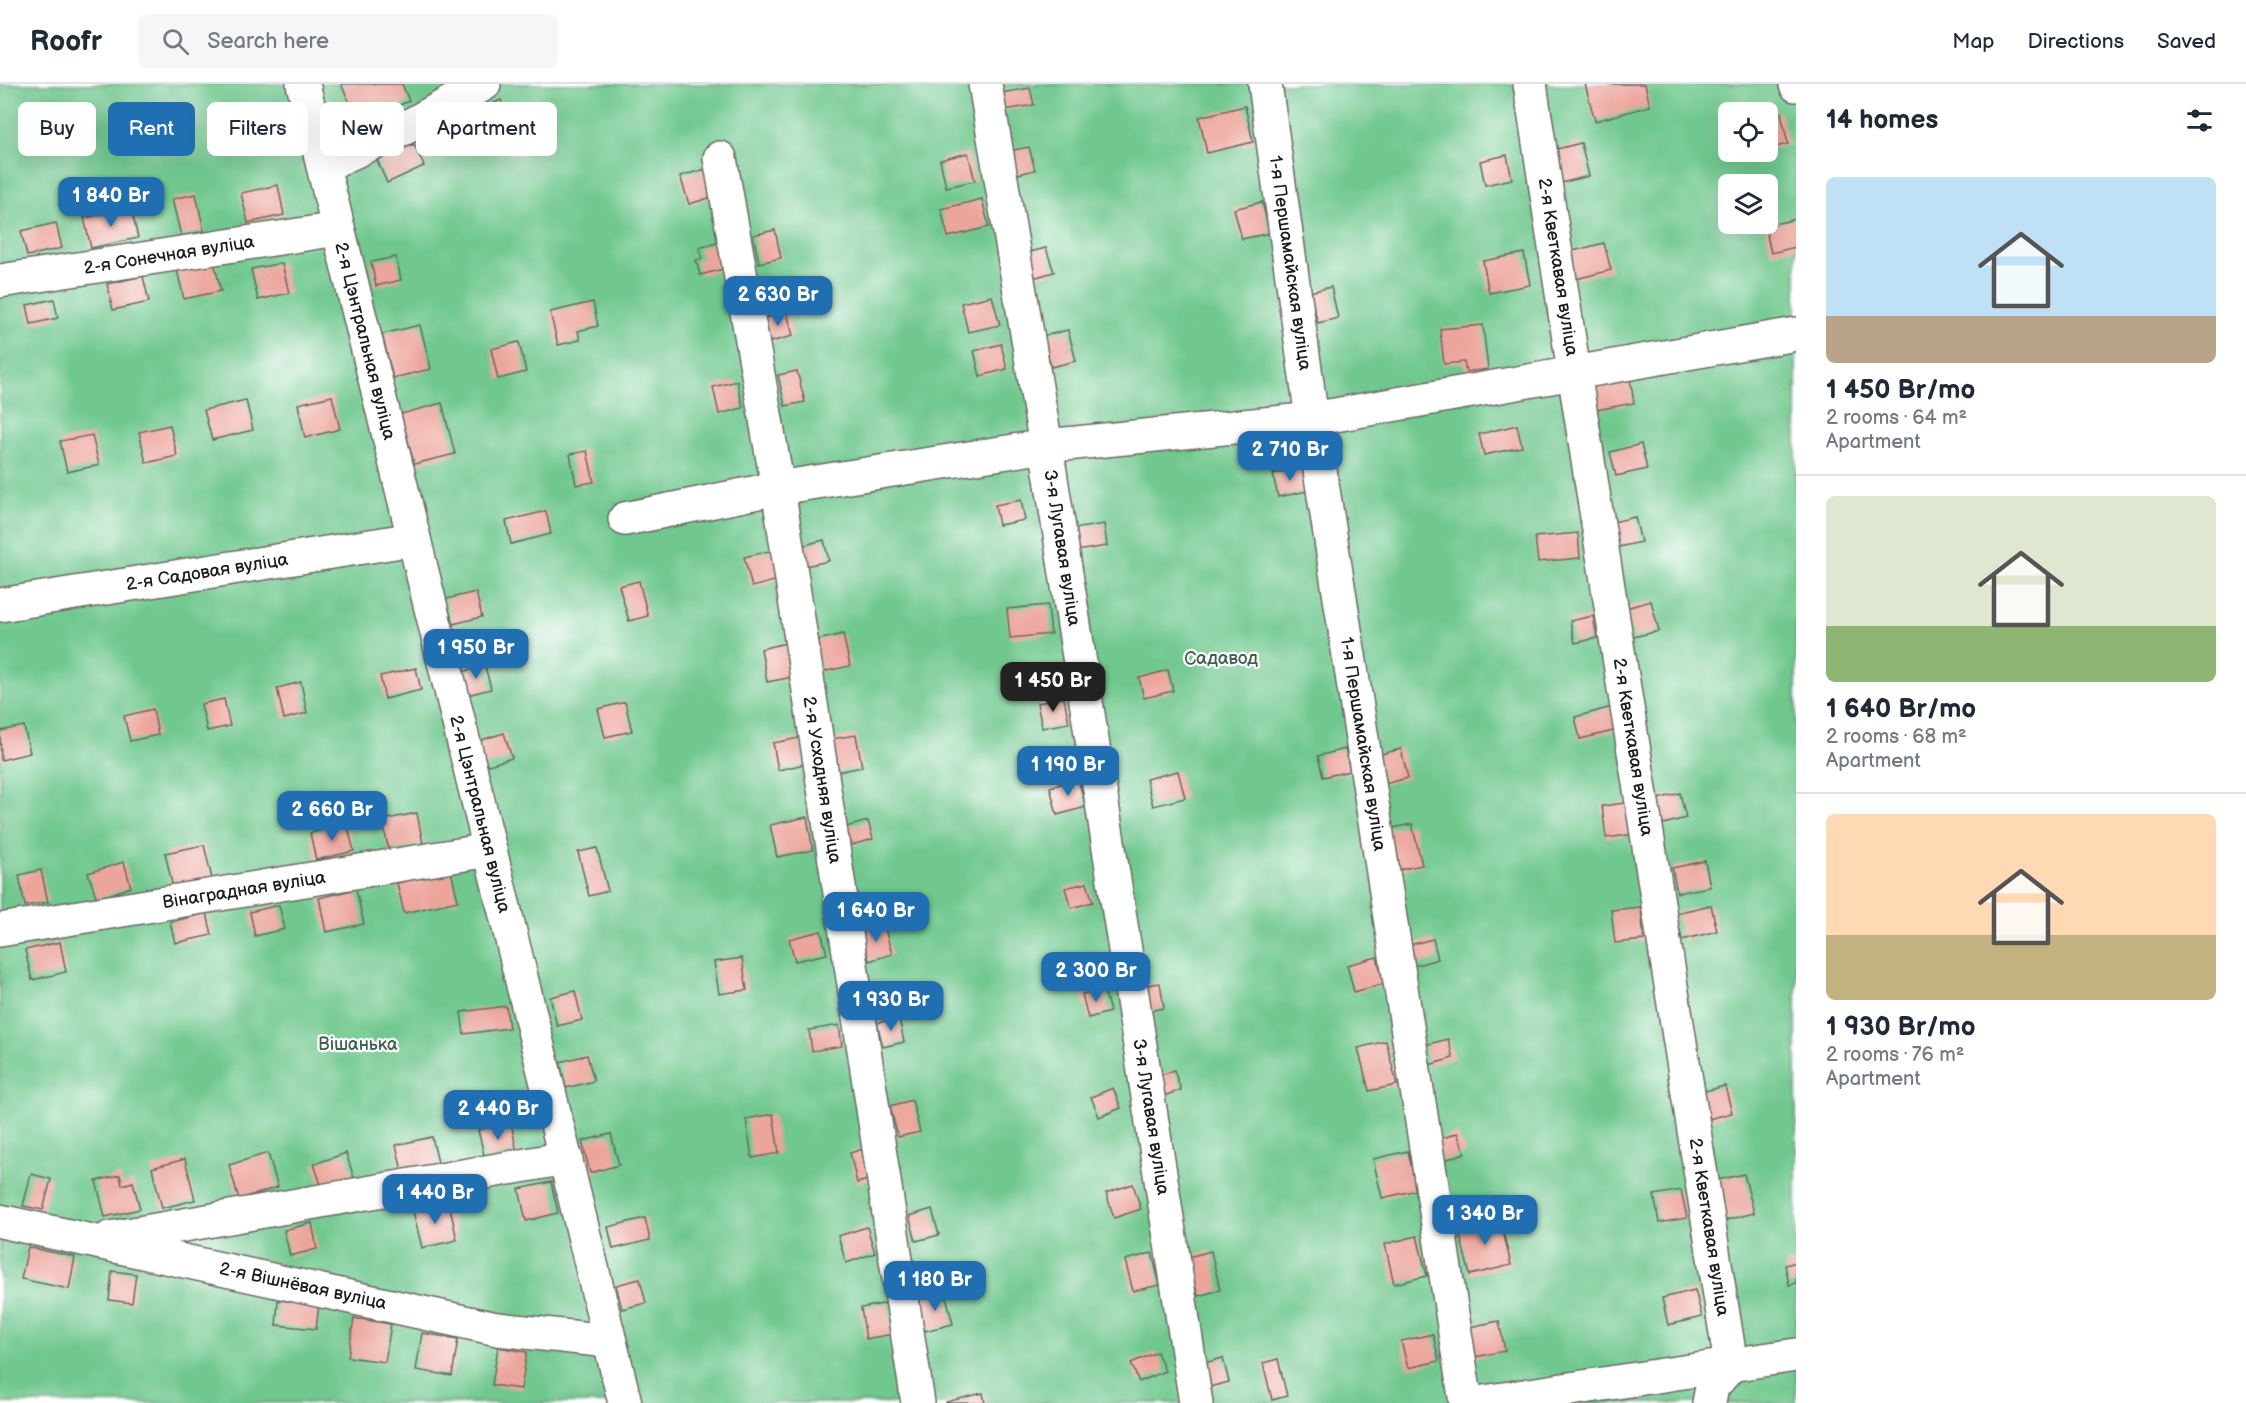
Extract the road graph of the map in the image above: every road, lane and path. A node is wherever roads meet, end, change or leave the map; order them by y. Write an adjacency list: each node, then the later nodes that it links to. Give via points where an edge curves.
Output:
1 (303, 84): 7 (street, 2-я Цэнтральная вуліца)
2 (484, 84): 7 (street, via 405,128)
3 (985, 84): 13 (street, 3-я Лугавая вуліца)
4 (1265, 84): 12 (street, 1-я Першамайская вуліца)
5 (1530, 84): 11 (street, 2-я Кветкавая вуліца)
6 (720, 158): 14 (street, 2-я Усходняя вуліца)
7 (323, 166): 8 (street, 2-я Цэнтральная вуліца)
8 (338, 229): 9 (street, 2-я Сонечная вуліца); 16 (street, 2-я Цэнтральная вуліца)
9 (0, 280)
10 (1796, 334): 11 (street)
11 (1574, 372): 12 (street); 25 (street, 2-я Кветкавая вуліца)
12 (1312, 419): 13 (street); 29 (street, 1-я Першамайская вуліца)
13 (1046, 446): 14 (street); 28 (street, 3-я Лугавая вуліца)
14 (778, 488): 15 (street); 27 (street, 2-я Усходняя вуліца)
15 (626, 519)
16 (414, 539): 17 (street, 2-я Садовая вуліца); 18 (street, 2-я Цэнтральная вуліца)
17 (0, 604)
18 (489, 850): 19 (street, Вінаградная вуліца); 20 (street, 2-я Цэнтральная вуліца)
19 (0, 930)
20 (566, 1158): 22 (street); 23 (street, 2-я Цэнтральная вуліца)
21 (0, 1221): 22 (street, 2-я Вішнёвая вуліца)
22 (94, 1241): 23 (street, 2-я Вішнёвая вуліца, via 496,1329)
23 (608, 1341): 26 (street, 2-я Цэнтральная вуліца)
24 (1796, 1355): 25 (street)
25 (1731, 1365): 30 (street); 31 (street, via 1712,1387)
26 (625, 1403)
27 (918, 1403)
28 (1196, 1403)
29 (1466, 1403)
30 (1477, 1403)
31 (1709, 1403)

